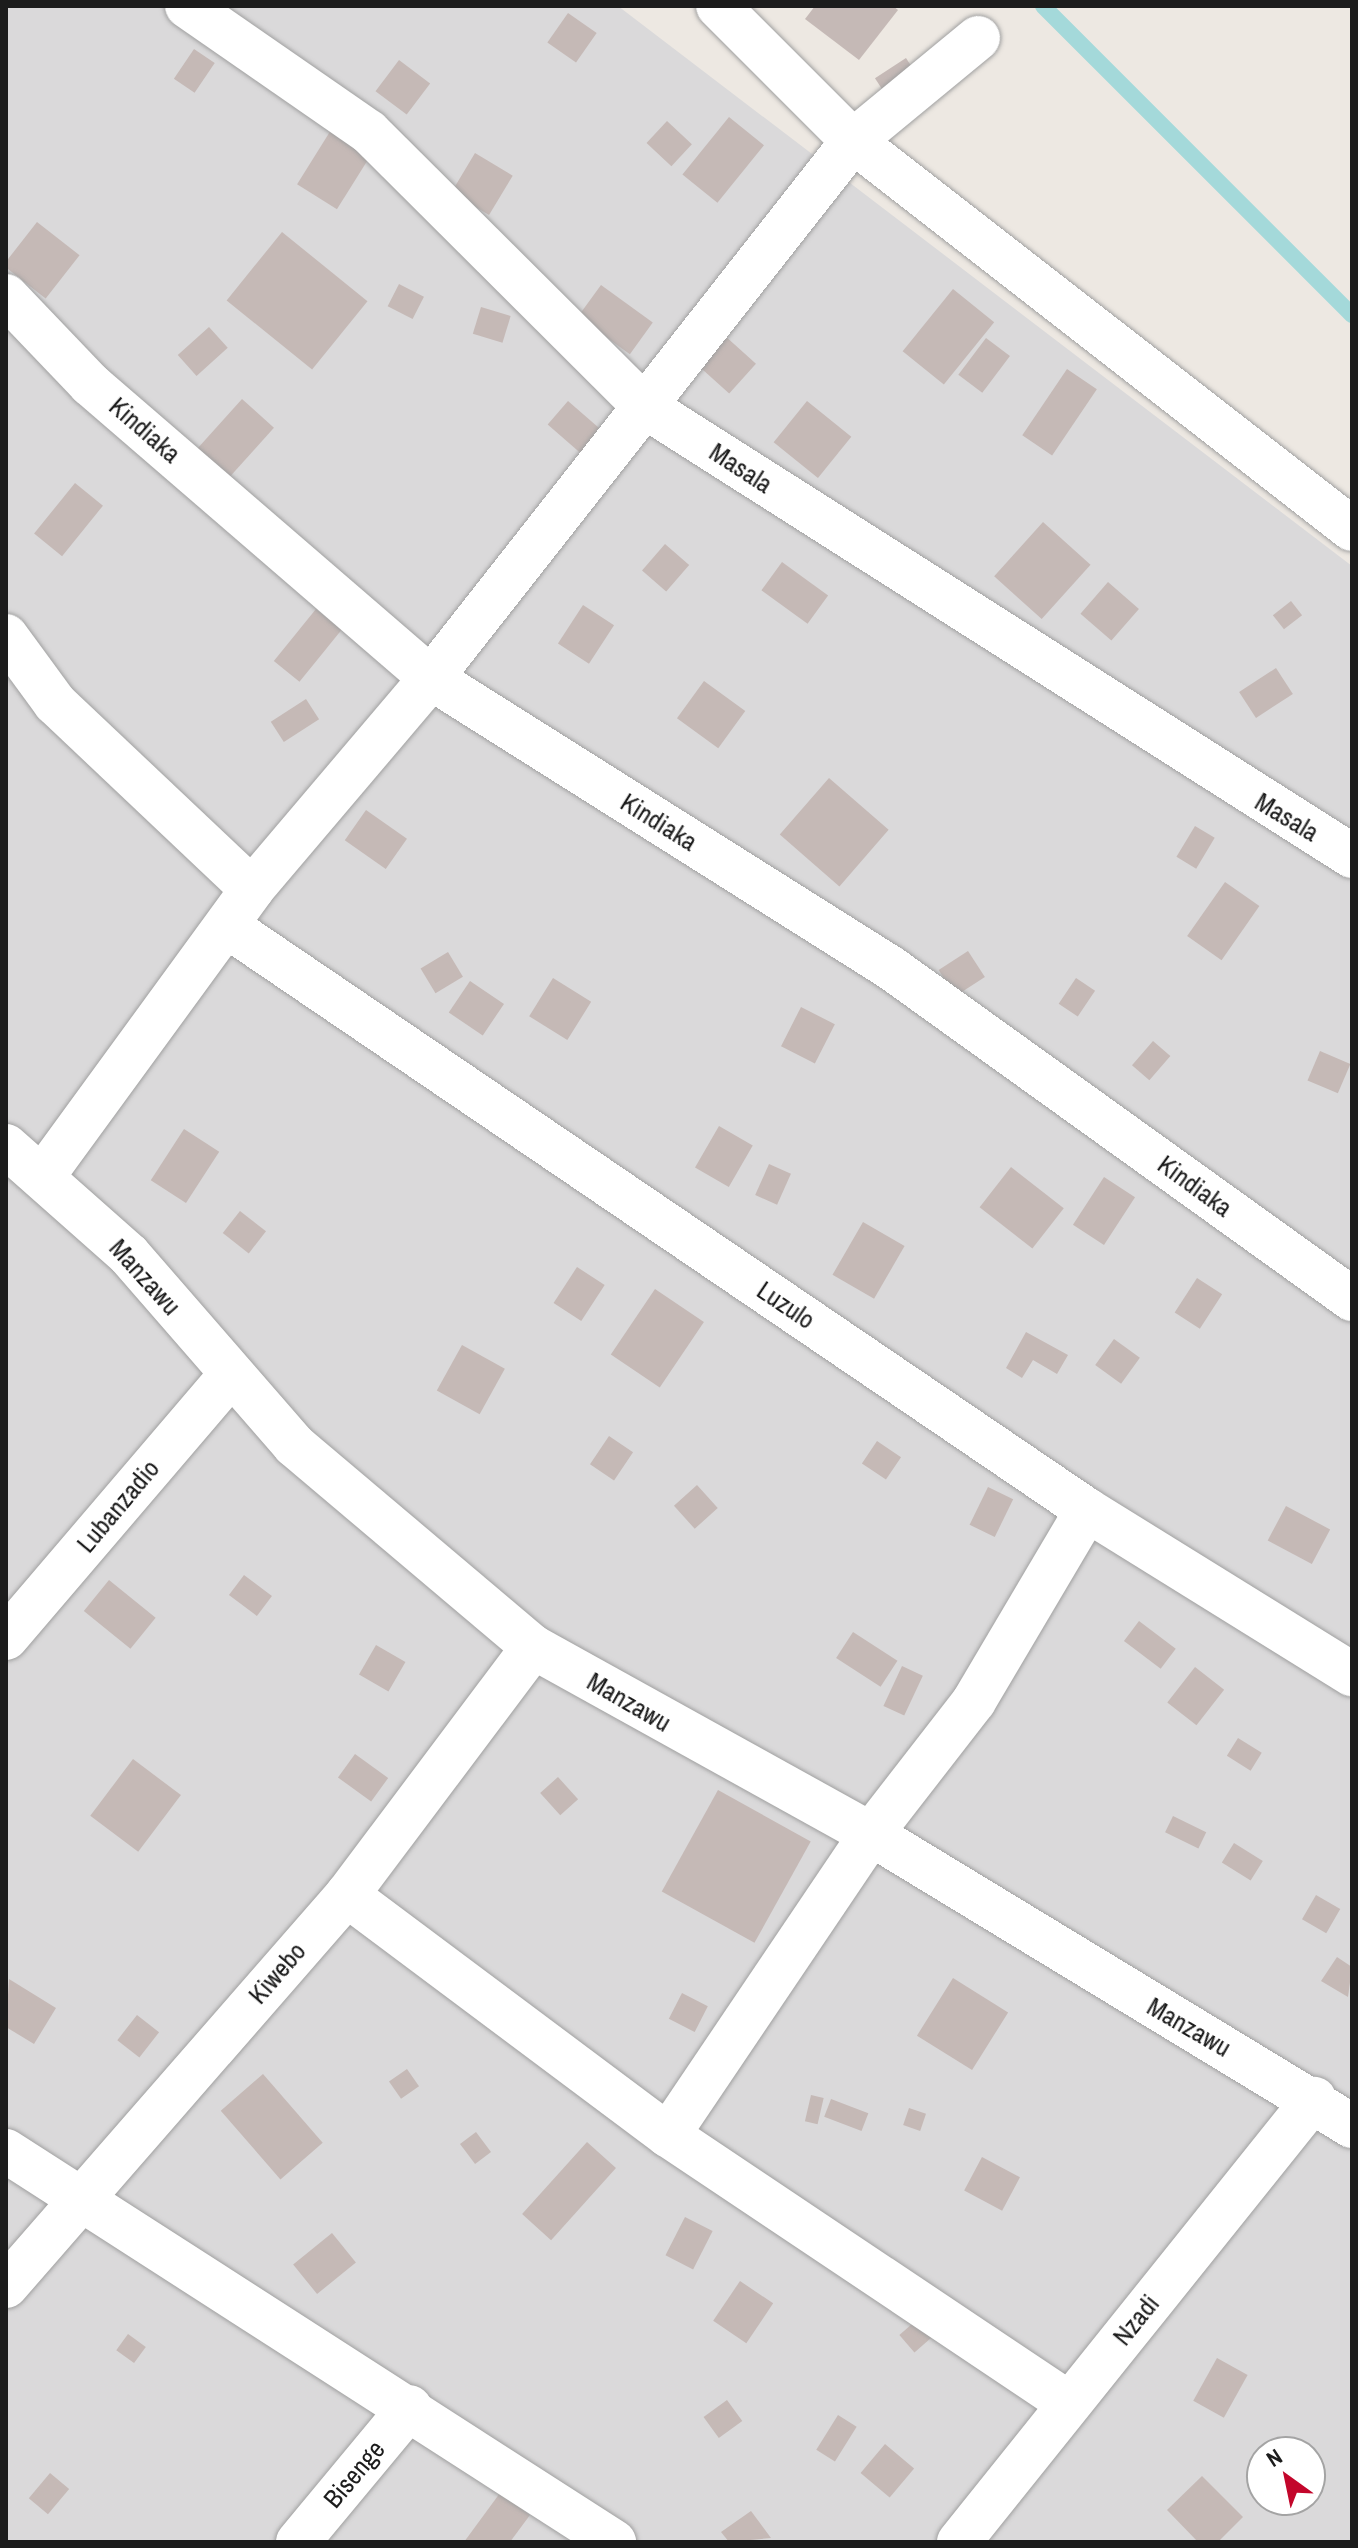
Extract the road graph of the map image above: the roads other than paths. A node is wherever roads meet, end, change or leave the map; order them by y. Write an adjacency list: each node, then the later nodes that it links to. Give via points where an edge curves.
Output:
1 (187, 6): 6 (street, Masala, via 369,132)
2 (718, 6): 4 (street)
3 (978, 38): 4 (street)
4 (853, 141): 6 (street); 7 (street)
5 (6, 296): 9 (street, Kindiaka, via 90,384)
6 (644, 406): 9 (street); 10 (street, Masala)
7 (1352, 529)
8 (6, 636): 11 (street, via 55,703)
9 (431, 678): 11 (street); 15 (street, Kindiaka, via 891,968)
10 (1352, 856)
11 (252, 889): 12 (street)
12 (227, 926): 14 (street); 17 (street, Luzulo)
13 (6, 1146): 14 (street, Manzawu)
14 (43, 1176): 16 (street, Manzawu, via 129,1255)
15 (1352, 1299)
16 (231, 1375): 18 (street, Lubanzadio); 19 (street, Manzawu, via 294,1445)
17 (1087, 1510): 20 (street, Luzulo); 21 (street, via 974,1701)
18 (6, 1638)
19 (533, 1647): 21 (street, Manzawu); 22 (street, Kiwebo)
20 (1352, 1674)
21 (871, 1834): 23 (street, Manzawu, via 1005,1921); 25 (street)
22 (347, 1895): 25 (street); 27 (street, Kiwebo)
23 (1314, 2099): 24 (street, Manzawu); 29 (street, Nzadi)
24 (1352, 2126)
25 (668, 2135): 29 (street)
26 (6, 2151): 27 (street)
27 (76, 2201): 28 (street, Kiwebo); 30 (street)
28 (6, 2286)
29 (1069, 2403): 33 (street, Nzadi)
30 (410, 2407): 31 (street, Bisenge); 32 (street)
31 (298, 2542)
32 (614, 2542)
33 (959, 2542)

